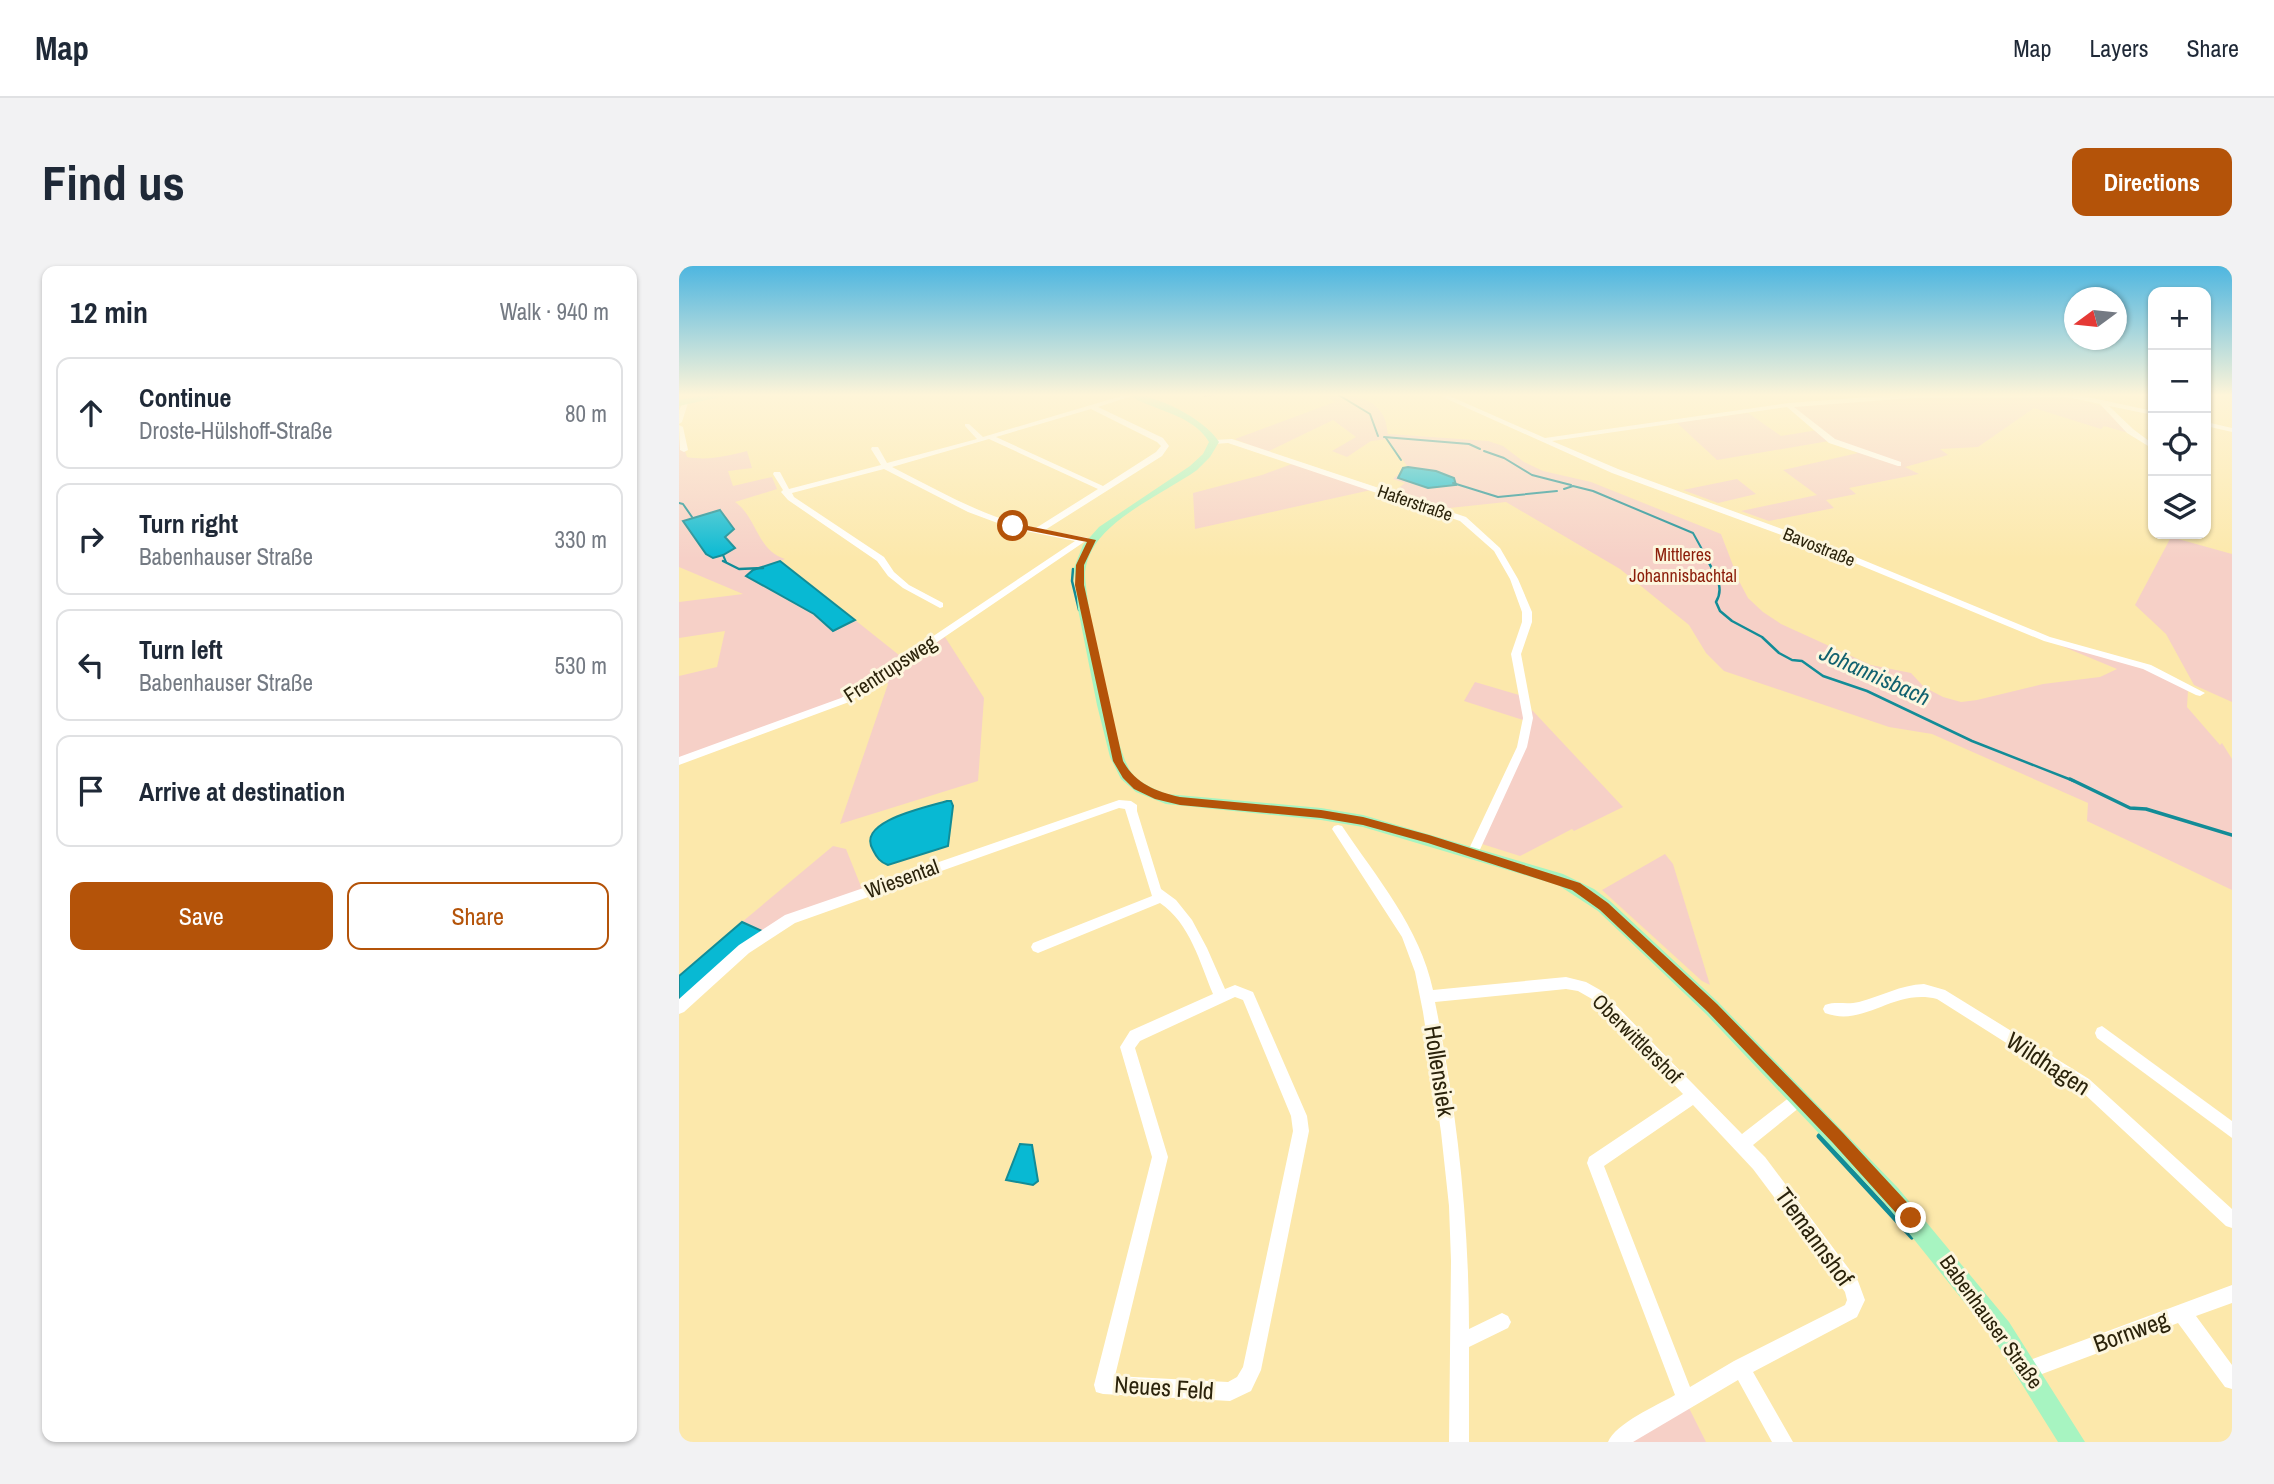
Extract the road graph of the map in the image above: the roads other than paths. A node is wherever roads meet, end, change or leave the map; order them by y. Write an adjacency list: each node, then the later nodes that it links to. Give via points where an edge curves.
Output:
1 (874, 449): 10 (street)
2 (947, 449): 10 (street)
3 (1011, 449): 12 (street)
4 (1163, 449): 12 (street)
5 (1211, 449): 15 (main road, Babenhauser Straße)
6 (1253, 449): 22 (street, Haferstraße, via 1462,519 1502,556 1527,612 1516,654 1527,702 1527,729)
7 (1564, 449): 17 (street, Bavostraße, via 1831,550 2047,639 2147,667)
8 (1855, 449): 9 (street)
9 (1898, 464)
10 (885, 466): 13 (street); 14 (street, via 971,510)
11 (777, 474): 13 (street)
12 (1104, 489): 14 (street)
13 (785, 492): 16 (street, via 881,559 887,571 919,595)
14 (1037, 531): 15 (street)
15 (1087, 540): 18 (street, Frentrupsweg, via 845,701); 19 (main road, Babenhauser Straße, via 1079,569 1083,600 1118,761 1126,776)
16 (940, 605)
17 (2200, 693)
18 (679, 761)
19 (1145, 790): 20 (street); 22 (main road, Babenhauser Straße, via 1180,801 1363,821)
20 (1131, 805): 23 (street); 27 (street, Wiesental, via 1119,804 790,919 753,942)
21 (1338, 829): 26 (street, Hollensiek, via 1408,935)
22 (1473, 853): 31 (main road, Babenhauser Straße, via 1563,880 1588,894 1712,1008)
23 (1160, 898): 24 (street); 25 (street, via 1171,904 1189,929)
24 (1038, 947)
25 (1221, 997): 25 (street, Neues Feld, via 1235,991 1248,996 1299,1116 1301,1131 1252,1370 1244,1384 1230,1392 1103,1385 1160,1157 1127,1047 1135,1036)
26 (1427, 997): 30 (street, Oberwittlershof, via 1566,983 1581,986 1597,995); 38 (street, Hollensiek, via 1457,1206)
27 (679, 1008)
28 (1831, 1009): 34 (street, Wildhagen, via 1850,1011 1917,989 1940,995 2084,1084)
29 (2102, 1033): 32 (street)
30 (1693, 1096): 33 (street, Oberwittlershof); 42 (street, via 1595,1163)
31 (1800, 1098): 33 (street); 40 (main road, Babenhauser Straße, via 1911,1218)
32 (2232, 1130)
33 (1742, 1144): 39 (street, Tiemannshof, via 1852,1287 1856,1300 1851,1311)
34 (2232, 1220)
35 (2232, 1294): 36 (street, Bornweg)
36 (2182, 1313): 40 (street, Bornweg); 41 (street)
37 (1502, 1322): 38 (street)
38 (1459, 1338): 43 (street, Hollensiek)
39 (1741, 1368): 42 (street, Tiemannshof); 45 (street)
40 (2029, 1370): 46 (main road, Babenhauser Straße)
41 (2232, 1380)
42 (1686, 1400): 44 (street, Tiemannshof)
43 (1459, 1442)
44 (1618, 1442)
45 (1783, 1442)
46 (2072, 1442)

